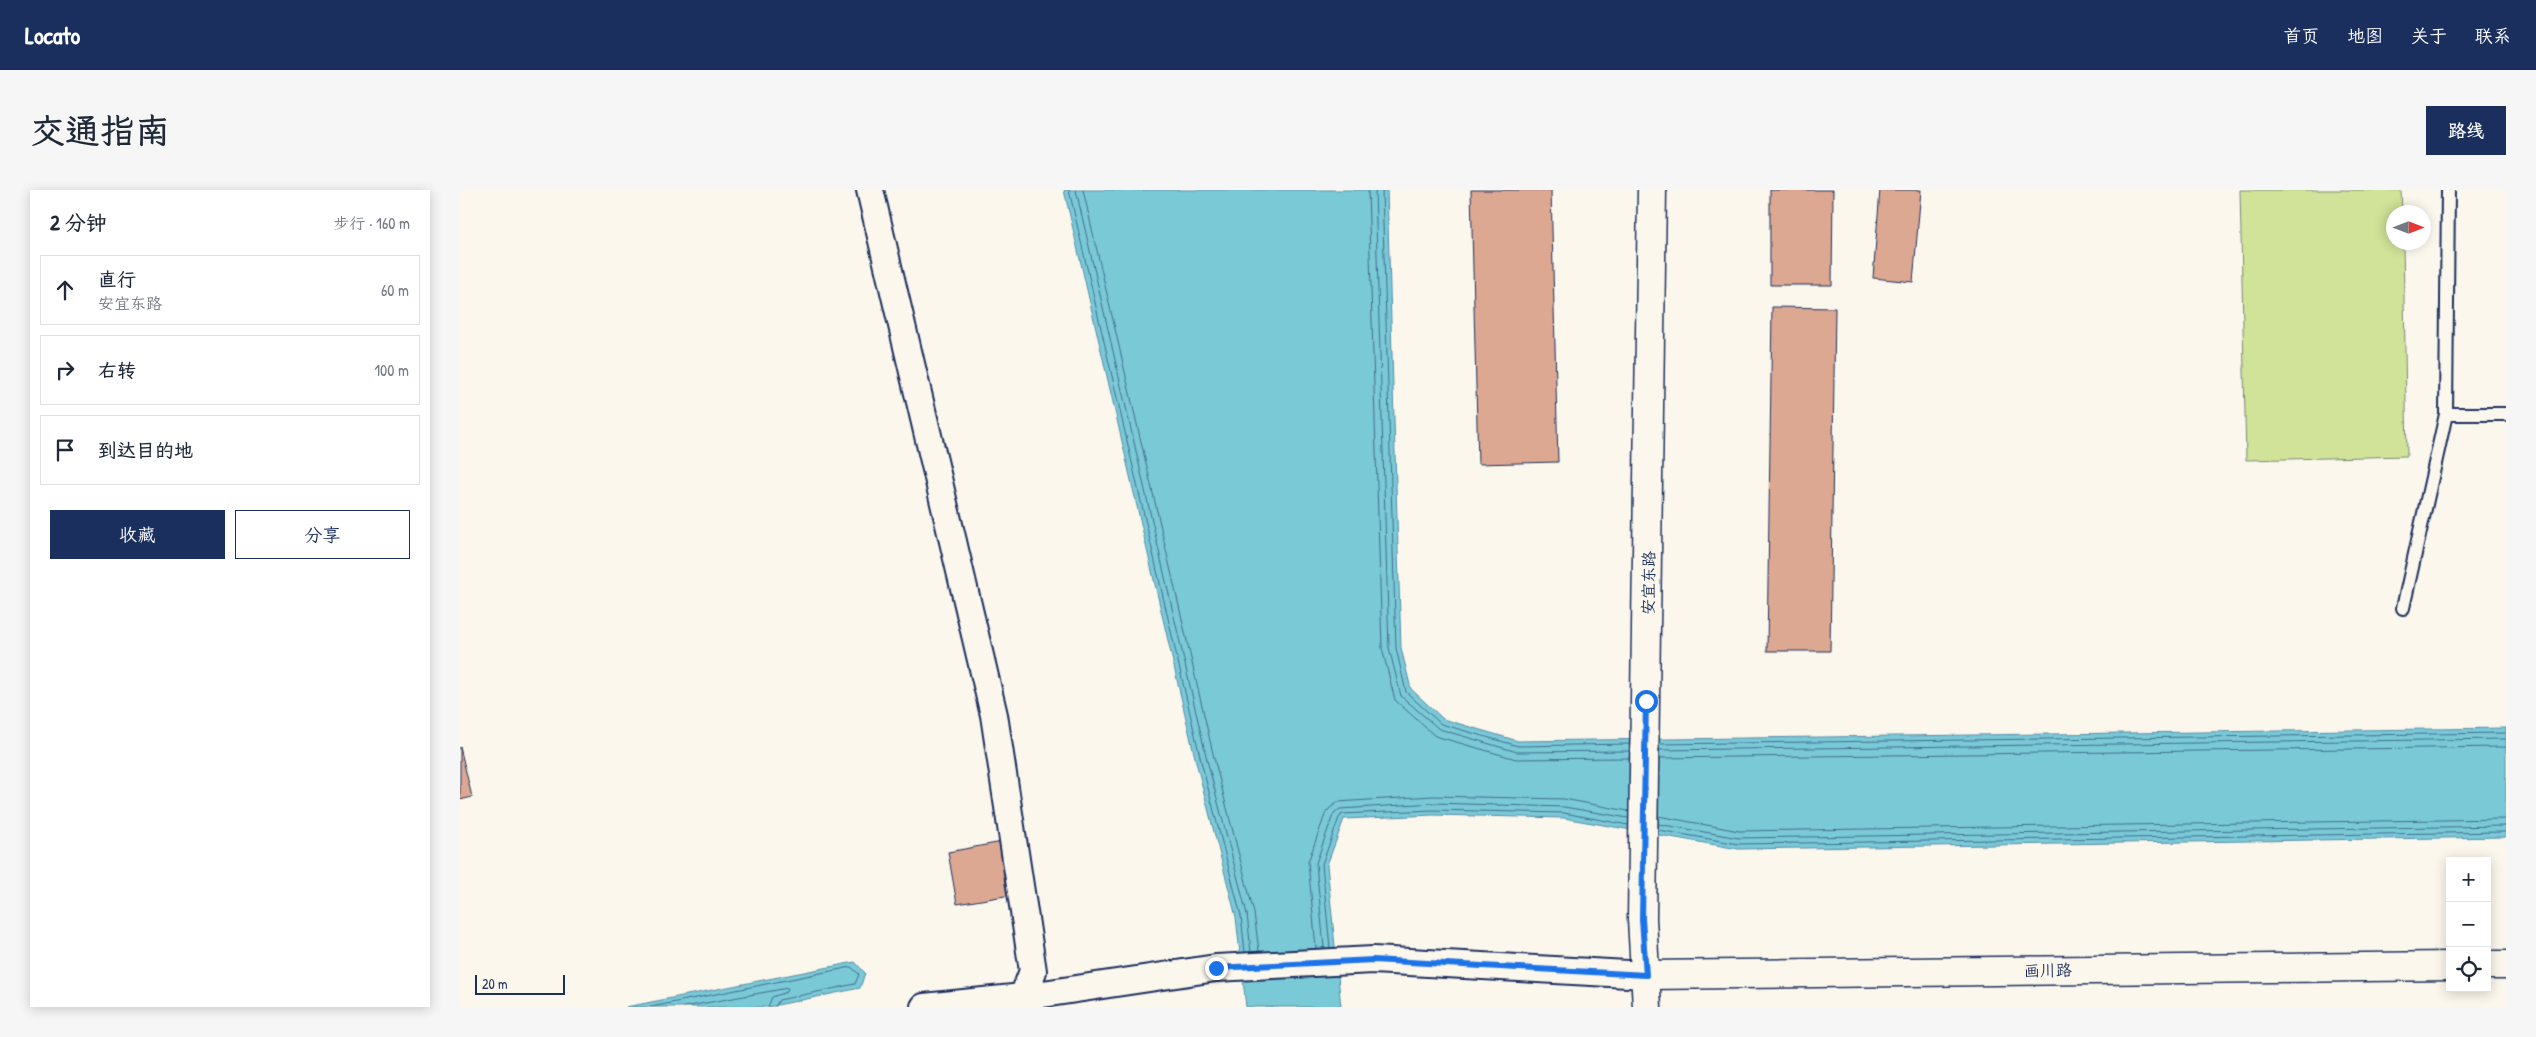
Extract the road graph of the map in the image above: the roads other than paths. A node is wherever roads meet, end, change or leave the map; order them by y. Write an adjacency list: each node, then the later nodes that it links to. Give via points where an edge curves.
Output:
1 (870, 190): 11 (street, via 994,714 1033,970)
2 (1652, 190): 10 (street, 安宜东路, via 1642,919)
3 (2448, 190): 4 (lane)
4 (2446, 414): 5 (lane); 6 (lane)
5 (2506, 414)
6 (2403, 608)
7 (2491, 965): 8 (street)
8 (2506, 965)
9 (2446, 966): 10 (street, 画川路)
10 (1646, 975): 11 (street, via 1373,960 1216,968); 13 (street, 安宜东路)
11 (1023, 1002): 12 (street)
12 (924, 1007)
13 (1647, 1007)

